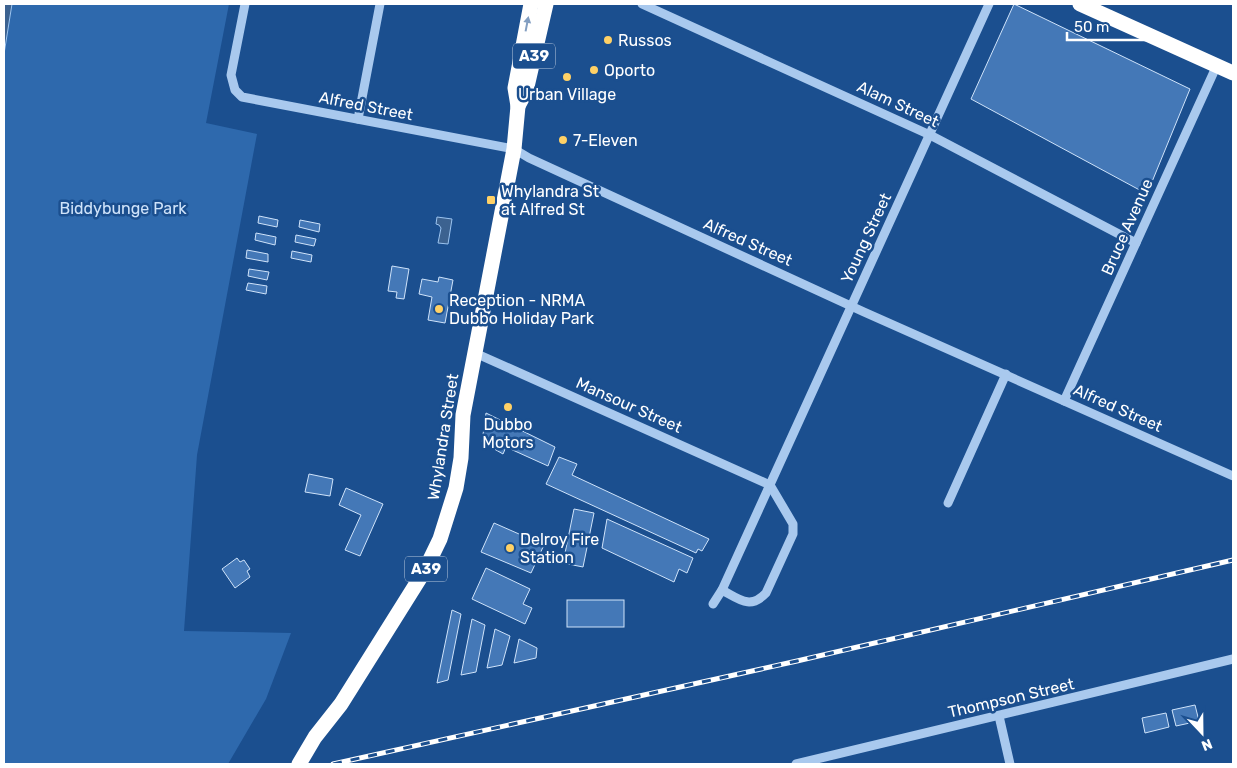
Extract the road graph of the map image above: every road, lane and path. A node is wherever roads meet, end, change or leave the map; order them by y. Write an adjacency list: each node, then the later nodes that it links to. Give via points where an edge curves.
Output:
1 (245, 4): 11 (street, Alfred Street, via 231,74 235,90 252,100)
2 (380, 4): 11 (street)
3 (531, 4): 10 (highway, Whylandra Street / A39, one-way to 3, via 515,88)
4 (546, 4): 10 (highway, Whylandra Street / A39, via 526,90)
5 (642, 4): 12 (street, Alam Street)
6 (989, 4): 12 (street, Young Street)
7 (1080, 4): 8 (highway)
8 (1217, 65): 9 (highway); 14 (street, Bruce Avenue)
9 (1233, 73)
10 (518, 106): 13 (highway, Whylandra Street / A39)
11 (358, 119): 13 (street, Alfred Street)
12 (930, 135): 14 (street, Alam Street); 15 (street, Young Street)
13 (514, 149): 15 (street, Alfred Street); 16 (highway, Whylandra Street / A39)
14 (1136, 243): 18 (street, Bruce Avenue)
15 (852, 306): 17 (street, Alfred Street); 20 (street, Young Street)
16 (475, 353): 20 (street, Mansour Street); 26 (highway, Whylandra Street / A39, via 463,414 456,488 440,538 403,608)
17 (1006, 374): 18 (street, Alfred Street); 21 (street)
18 (1064, 401): 19 (street, Alfred Street)
19 (1233, 476)
20 (770, 485): 22 (street, Young Street); 22 (street, via 793,524 793,534 766,593 756,602 748,603)
21 (948, 503)
22 (722, 590): 23 (street, Young Street)
23 (713, 604)
24 (1233, 659): 25 (street, Thompson Street)
25 (999, 716): 27 (street, Thompson Street); 28 (street)
26 (299, 764)
27 (796, 764)
28 (1010, 764)

